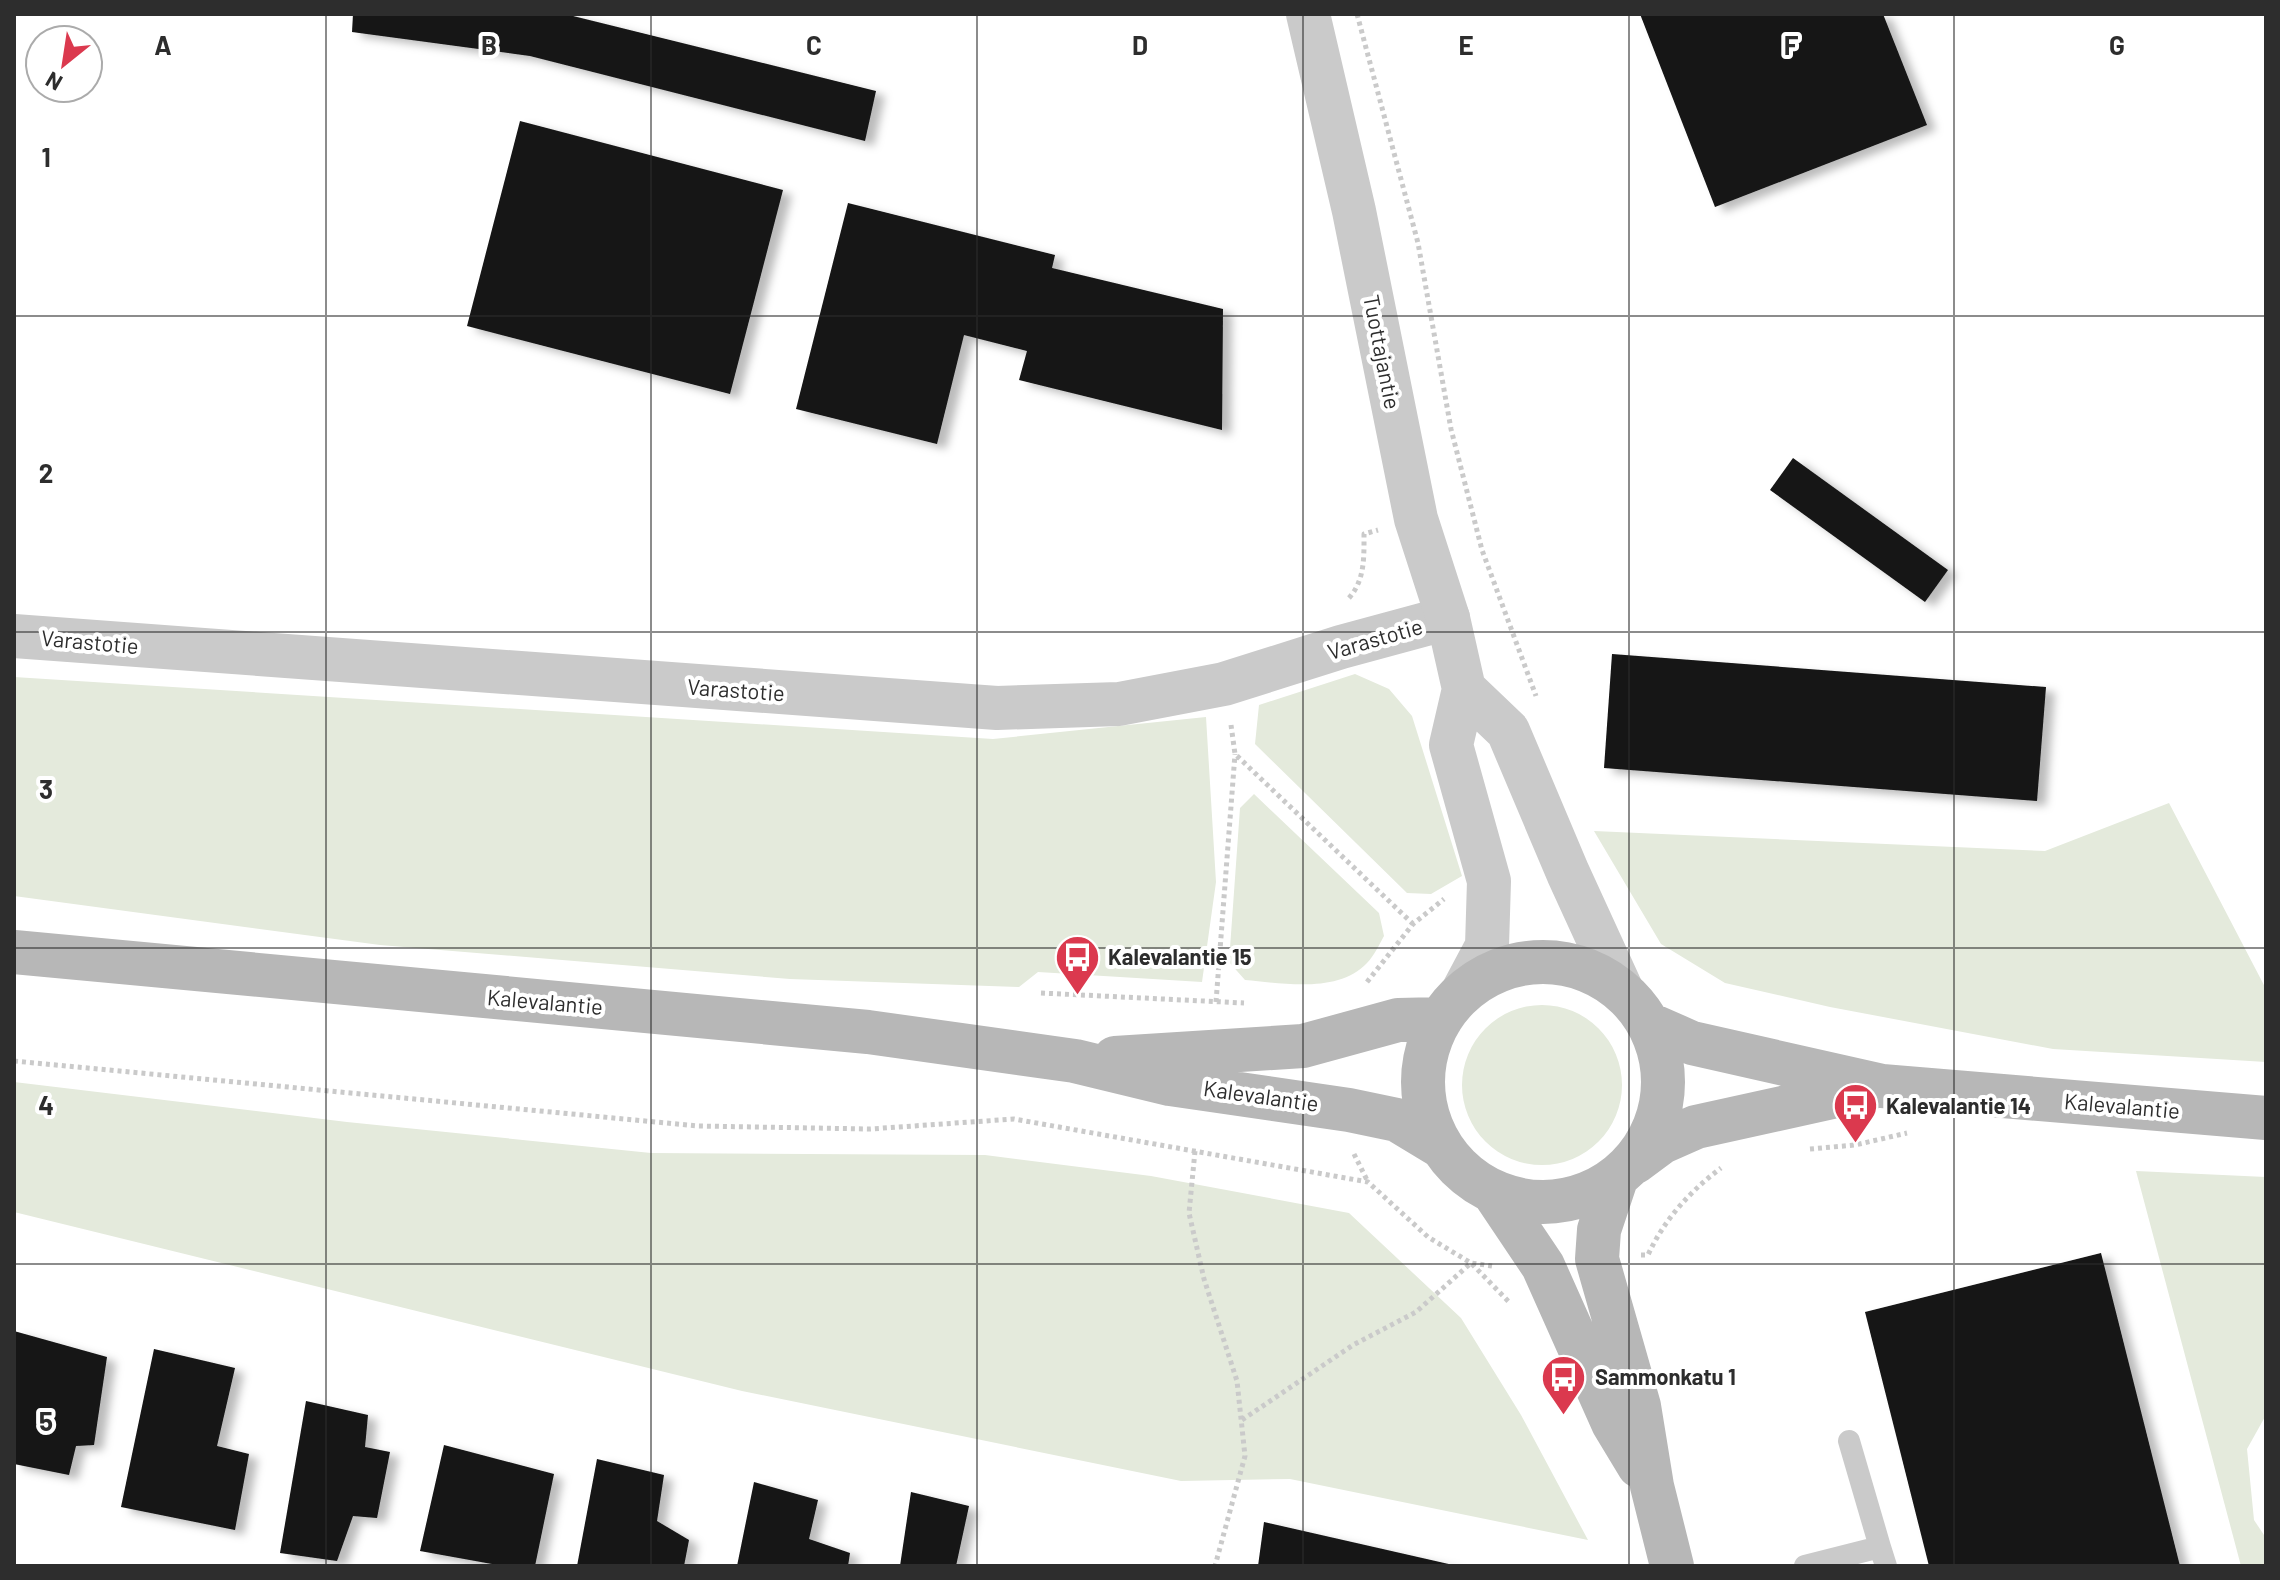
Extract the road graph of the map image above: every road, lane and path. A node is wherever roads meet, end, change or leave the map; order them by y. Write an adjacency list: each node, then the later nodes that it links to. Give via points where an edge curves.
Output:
1 (1308, 14): 3 (street, Tuottajantie, via 1416,519)
2 (1357, 14): 6 (path, via 1418,243 1451,429 1482,550)
3 (1448, 618): 4 (street, Varastotie, via 1224,684 1119,704 997,708); 5 (street, Tuottajantie)
4 (14, 636)
5 (1464, 689): 9 (street, via 1508,731); 11 (street, Tuottajantie, via 1451,745 1489,881 1487,946)
6 (1541, 710)
7 (1235, 754): 10 (path, via 1216,1002)
8 (14, 952): 14 (main road, Kalevalantie, via 868,1032)
9 (1622, 991): 11 (main road, via 1592,972 1559,962 1524,963 1491,973); 12 (main road)
10 (1041, 993)
11 (1451, 1006): 14 (main road, Kalevalantie, via 1303,1046); 18 (main road, via 1427,1049 1422,1082 1427,1115)
12 (1649, 1024): 15 (main road, Kalevalantie, via 1692,1043); 22 (main road, via 1660,1052 1661,1110 1651,1138)
13 (14, 1061): 20 (path, via 698,1126 870,1129 1014,1119)
14 (1075, 1061): 18 (main road, Kalevalantie, via 1170,1084 1322,1104 1397,1120)
15 (1882, 1086): 16 (main road, Kalevalantie); 22 (main road, Kalevalantie, via 1696,1127 1662,1142)
16 (2266, 1118)
17 (1910, 1132): 19 (path, via 1855,1145)
18 (1440, 1146): 23 (main road, via 1464,1173)
19 (1796, 1150)
20 (1195, 1151): 25 (path, via 1368,1182 1428,1237); 27 (path, via 1189,1213 1237,1381)
21 (1727, 1163): 24 (path, via 1680,1205 1648,1255)
22 (1625, 1170): 23 (main road, via 1588,1195 1557,1202 1525,1202); 24 (main road, via 1599,1230)
23 (1494, 1193): 26 (main road)
24 (1597, 1259): 29 (main road, via 1639,1406)
25 (1471, 1263): 26 (path, via 1517,1270); 27 (path, via 1416,1312 1353,1345)
26 (1543, 1266): 29 (main road, via 1613,1423)
27 (1242, 1420): 31 (path, via 1245,1456)
28 (1849, 1441): 30 (lane)
29 (1652, 1486): 32 (main road)
30 (1883, 1556): 33 (lane)
31 (1215, 1566)
32 (1672, 1566)
33 (1805, 1566)

